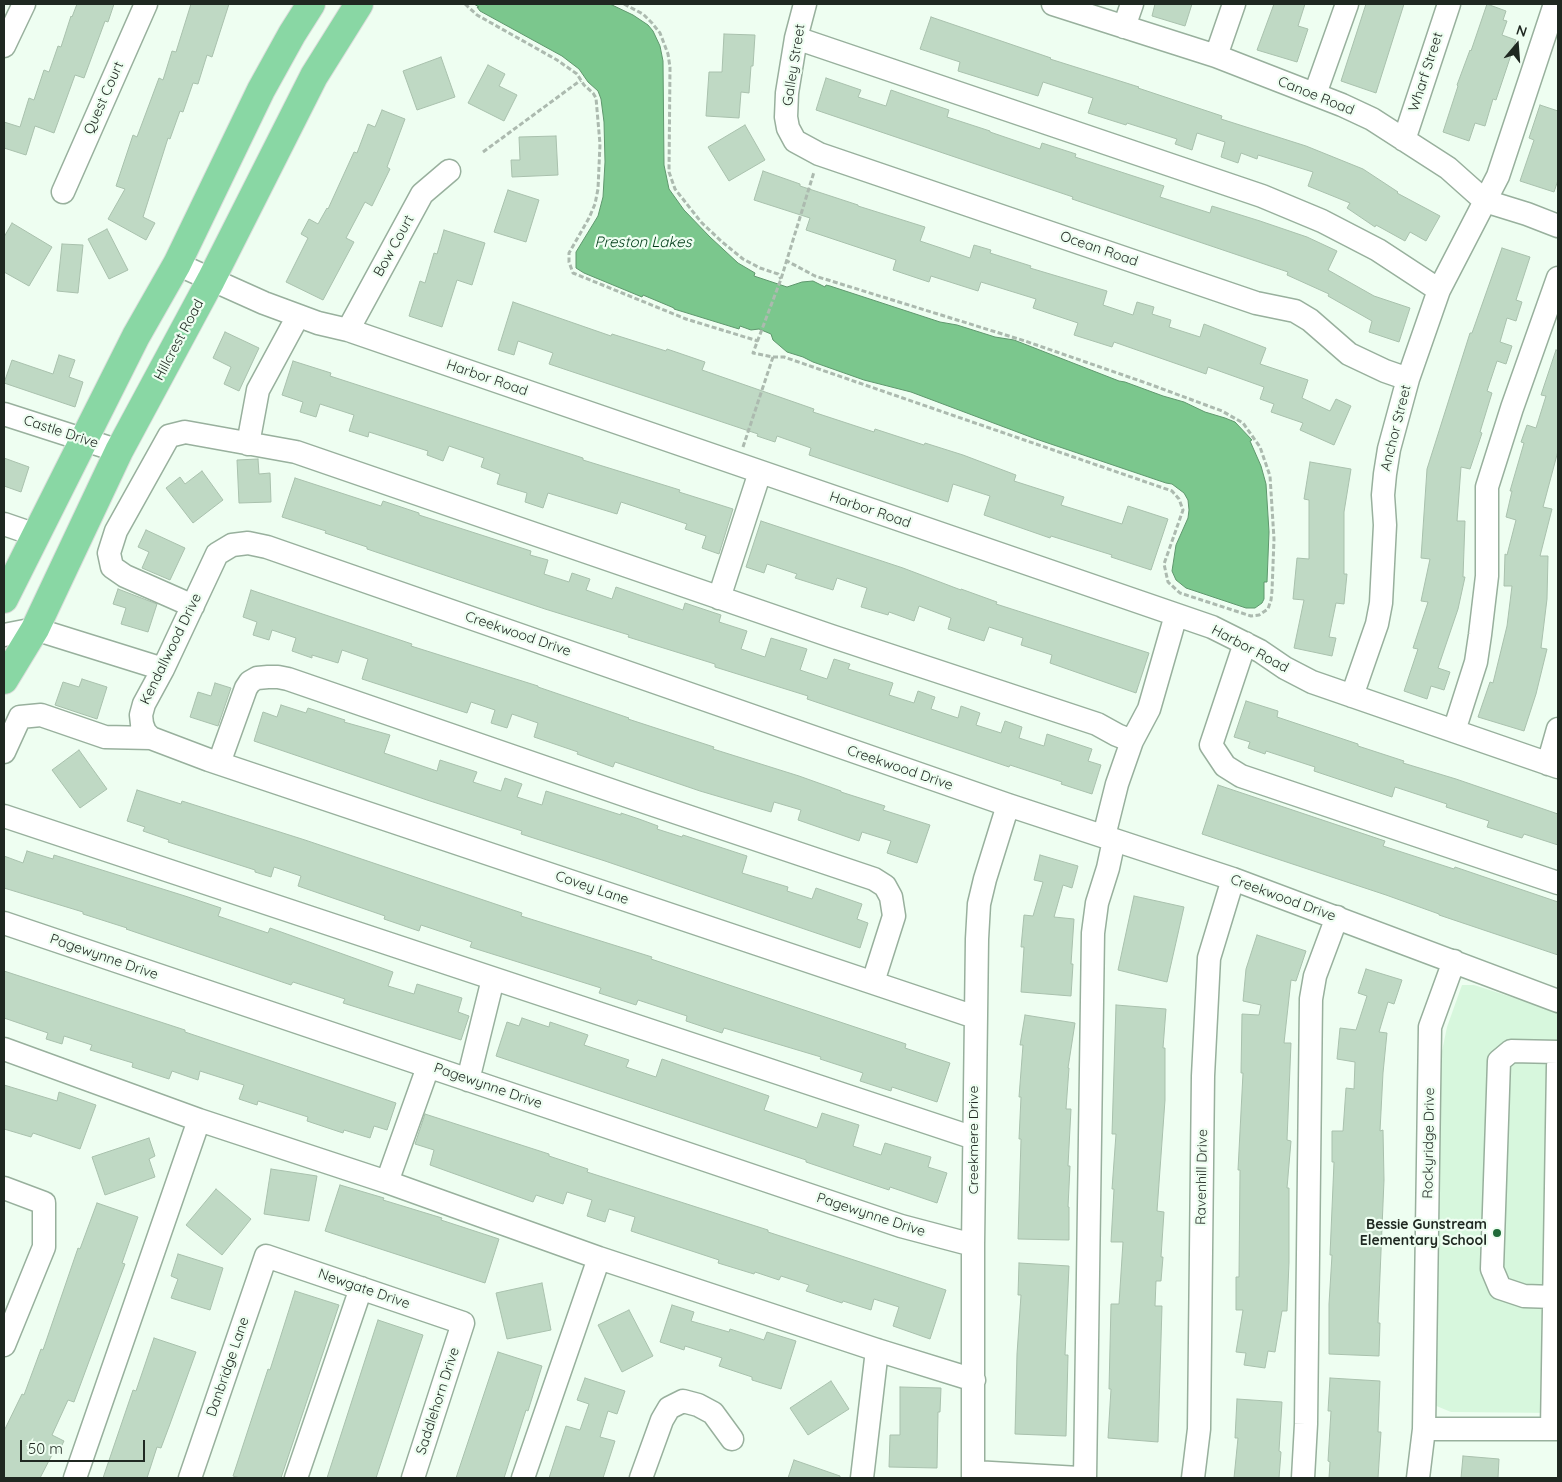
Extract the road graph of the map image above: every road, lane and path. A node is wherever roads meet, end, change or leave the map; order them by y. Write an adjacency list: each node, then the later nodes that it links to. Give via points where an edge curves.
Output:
1 (24, 4): 16 (street)
2 (146, 4): 25 (street, Quest Court)
3 (311, 4): 29 (main road, via 262,90)
4 (359, 4): 31 (main road, Hillcrest Road, via 314,76)
5 (464, 4): 18 (path, via 477,15 557,60)
6 (624, 4): 32 (path, via 652,23 660,33 668,54 669,172 675,189 721,241 743,259 778,274)
7 (805, 4): 15 (street, Galley Street)
8 (1053, 4): 14 (street, Canoe Road)
9 (1132, 4): 14 (street)
10 (1234, 4): 17 (street)
11 (1347, 4): 19 (street)
12 (1449, 4): 21 (street, Wharf Street)
13 (1555, 4): 26 (street, Anchor Street, via 1498,176)
14 (1124, 27): 17 (street, Canoe Road)
15 (796, 38): 20 (street, Galley Street, via 787,93); 33 (street, via 1262,196 1322,220 1378,250)
16 (4, 46)
17 (1216, 56): 19 (street, Canoe Road)
18 (581, 80): 22 (path); 36 (path, via 596,98 600,144 595,204 569,253 573,273 686,319)
19 (1315, 94): 21 (street, Canoe Road, via 1372,119)
20 (788, 128): 23 (street, Ocean Road, via 795,141)
21 (1404, 140): 26 (street, Canoe Road, via 1448,168)
22 (483, 152)
23 (819, 154): 28 (path); 38 (street, Ocean Road, via 1246,300 1296,311 1349,354)
24 (449, 171): 35 (street, Bow Court, via 422,194)
25 (63, 192)
26 (1485, 201): 27 (street, Canoe Road); 33 (street, Anchor Street)
27 (1558, 226)
28 (787, 261): 32 (path); 37 (path, via 815,276 1025,341 1149,384 1222,411 1243,423 1260,447 1270,476 1274,539 1268,609 1251,616 1185,595 1168,582 1164,564 1183,510 1172,491 784,357)
29 (177, 264): 31 (street, Harbor Road); 40 (main road)
30 (1558, 278): 59 (street, via 1487,487 1487,576 1480,635 1476,662)
31 (211, 280): 34 (street, Harbor Road); 42 (main road, Hillcrest Road)
32 (780, 281): 36 (path)
33 (1439, 290): 38 (street, Anchor Street)
34 (298, 316): 35 (street, Harbor Road); 41 (street, via 258,390)
35 (348, 330): 43 (street, Harbor Road)
36 (758, 341): 37 (path, via 753,353)
37 (773, 357): 43 (path)
38 (1408, 379): 57 (street, Anchor Street, via 1384,474 1381,603)
39 (4, 414): 40 (street, Castle Drive)
40 (83, 439): 42 (street, Castle Drive); 46 (main road)
41 (248, 444): 48 (street, via 296,452); 50 (street, via 184,432 169,436 116,531 109,553 112,567)
42 (119, 451): 52 (main road, Hillcrest Road)
43 (737, 464): 44 (street, Harbor Road)
44 (760, 472): 48 (street); 51 (street, Harbor Road)
45 (4, 524): 46 (street)
46 (36, 535): 49 (main road)
47 (239, 544): 50 (street, Kendallwood Drive, via 217,554); 65 (street, Creekwood Drive, via 267,547)
48 (719, 598): 61 (street, via 1097,724)
49 (4, 600)
50 (193, 606): 55 (street, Kendallwood Drive)
51 (1176, 615): 54 (street, Harbor Road); 61 (street, via 1150,709)
52 (35, 629): 53 (street); 55 (street); 56 (main road, Hillcrest Road)
53 (4, 636)
54 (1245, 643): 57 (street, Harbor Road, via 1312,682); 69 (street, via 1211,745 1225,766 1241,776)
55 (163, 670): 60 (street, Kendallwood Drive, via 141,715 145,732)
56 (4, 680)
57 (1352, 696): 59 (street, Harbor Road)
58 (1558, 729): 64 (street)
59 (1454, 731): 64 (street, Harbor Road)
60 (151, 738): 62 (street, via 105,738 41,716 20,717); 63 (street)
61 (1132, 741): 67 (street, via 1117,784)
62 (4, 752)
63 (214, 761): 74 (street, Covey Lane); 74 (street, via 250,682 268,677 288,679 874,879 885,886 891,897 894,916)
64 (1553, 765)
65 (1008, 805): 67 (street, Creekwood Drive); 76 (street, Creekmere Drive, via 979,904)
66 (4, 816): 73 (street)
67 (1109, 838): 68 (street, Creekwood Drive); 107 (street, via 1108,868 1092,933)
68 (1233, 879): 70 (street, Creekwood Drive); 108 (street, Ravenhill Drive, via 1209,958 1203,1076 1199,1429)
69 (1558, 883)
70 (1336, 917): 72 (street, Creekwood Drive); 109 (street, via 1315,976 1311,999)
71 (4, 922): 80 (street, Pagewynne Drive)
72 (1454, 961): 75 (street, Creekwood Drive); 95 (street, Rockyridge Drive, via 1430,1027)
73 (493, 979): 81 (street); 83 (street)
74 (873, 982): 76 (street, Covey Lane)
75 (1558, 1001)
76 (975, 1017): 83 (street, Creekmere Drive)
77 (4, 1049): 82 (street)
78 (1558, 1052): 90 (street, via 1511,1052 1499,1061 1492,1270 1500,1288 1524,1296)
79 (1558, 1066): 90 (street)
80 (428, 1067): 81 (street, Pagewynne Drive); 84 (street)
81 (468, 1080): 86 (street, Pagewynne Drive, via 901,1226)
82 (199, 1120): 84 (street); 99 (street)
83 (974, 1138): 86 (street, Creekmere Drive)
84 (387, 1182): 88 (street)
85 (4, 1188): 92 (street, via 44,1203 44,1247)
86 (973, 1245): 94 (street, Creekmere Drive)
87 (266, 1256): 89 (street, Newgate Drive); 100 (street, Danbridge Lane)
88 (599, 1258): 93 (street); 103 (street)
89 (361, 1288): 91 (street, Newgate Drive); 101 (street)
90 (1554, 1297): 96 (street)
91 (462, 1323): 102 (street, Saddlehorn Drive)
92 (4, 1345)
93 (877, 1350): 94 (street); 105 (street)
94 (974, 1380): 98 (street, Creekmere Drive)
95 (1424, 1429): 96 (street); 110 (street, Rockyridge Drive)
96 (1555, 1429)
97 (732, 1439): 104 (street, via 714,1413 683,1401 669,1408 662,1420)
98 (973, 1475): 106 (street)
99 (75, 1478)
100 (190, 1478)
101 (296, 1478)
102 (413, 1478)
103 (523, 1478)
104 (641, 1478)
105 (862, 1478)
106 (1079, 1478)
107 (1085, 1478)
108 (1193, 1478)
109 (1303, 1478)
110 (1418, 1478)

